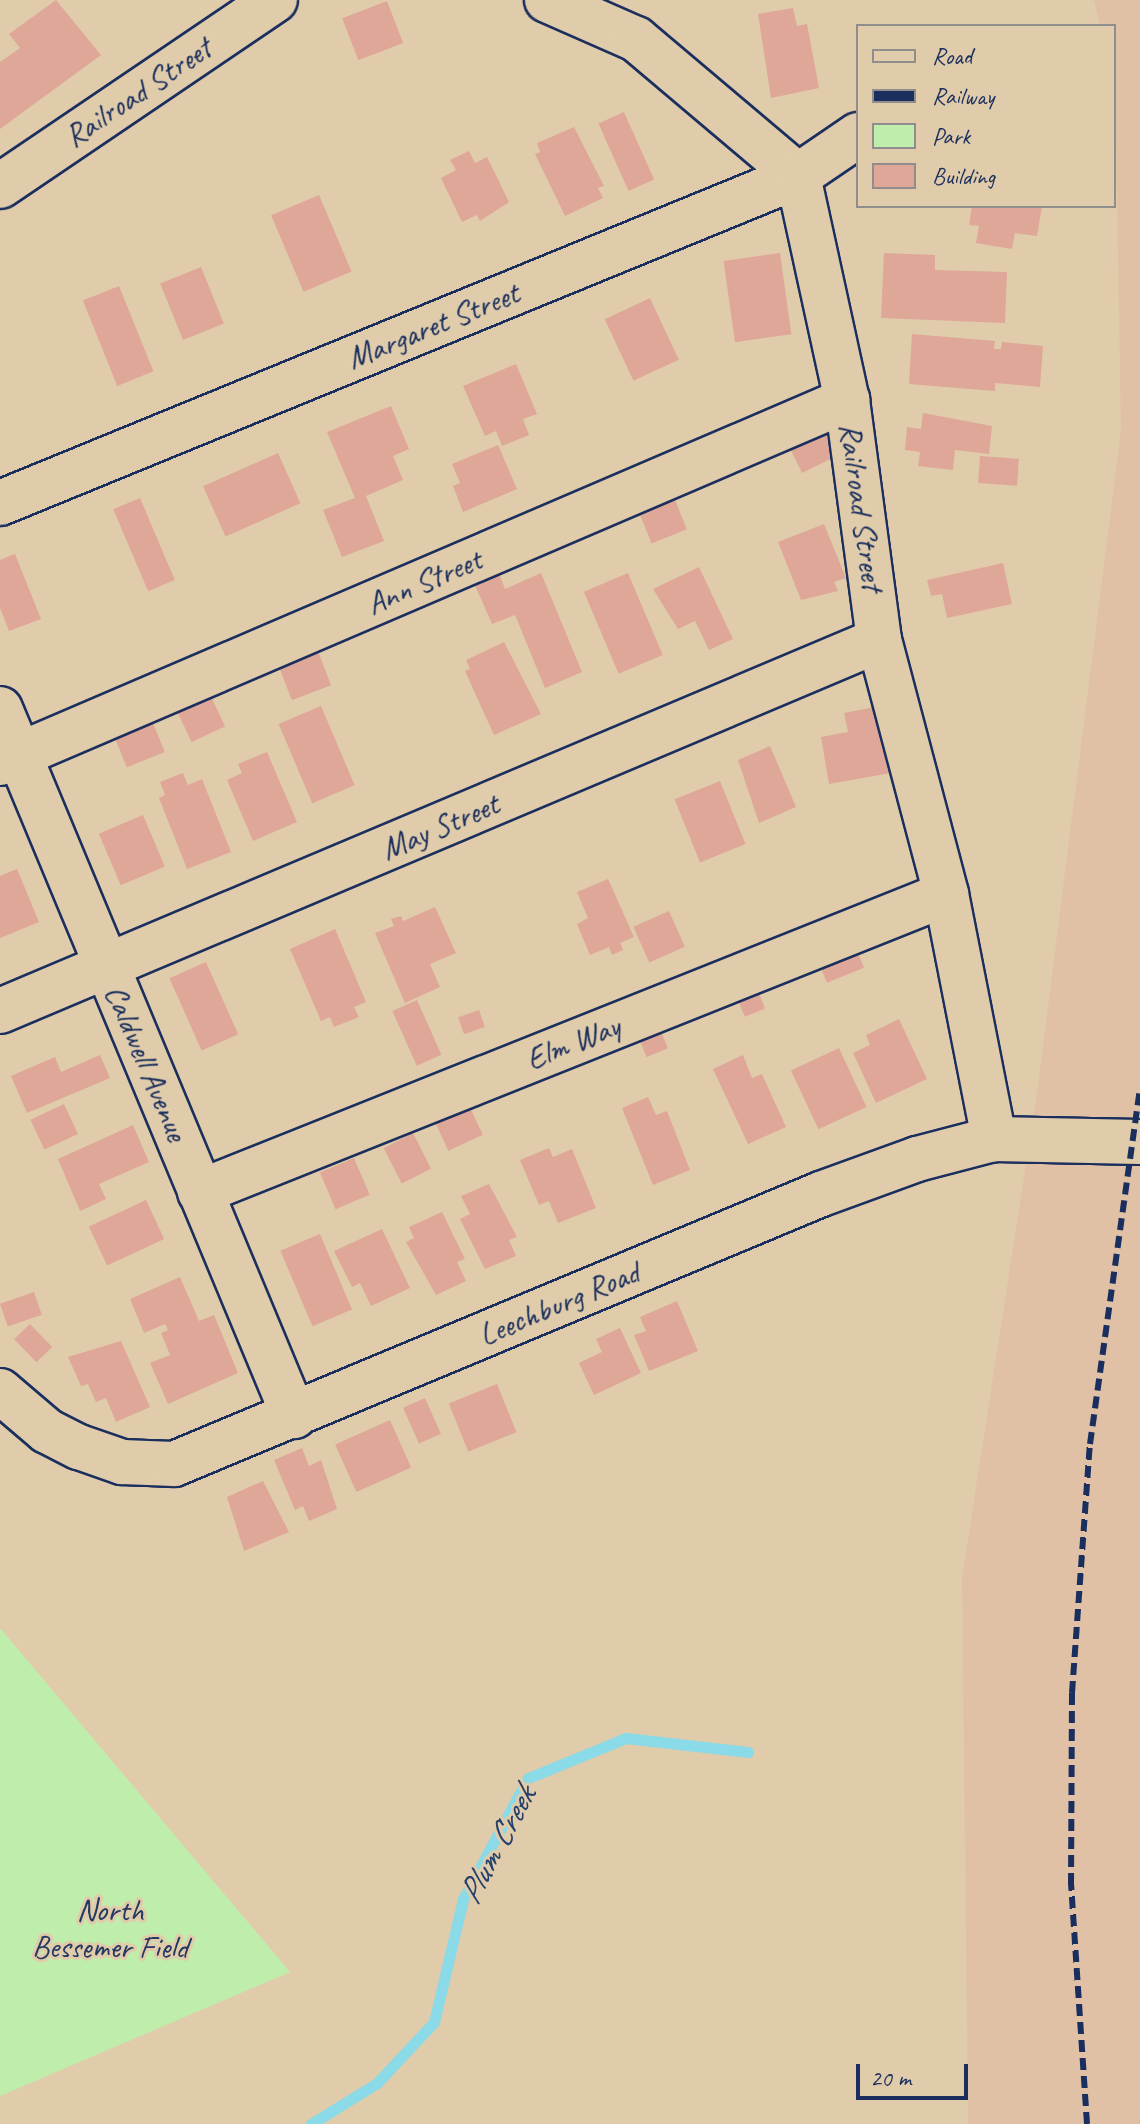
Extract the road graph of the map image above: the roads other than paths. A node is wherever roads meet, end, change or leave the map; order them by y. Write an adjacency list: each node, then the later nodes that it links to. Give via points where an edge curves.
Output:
1 (275, 0): 5 (street, Railroad Street)
2 (547, 0): 4 (street, via 636,39)
3 (856, 136): 4 (street, Margaret Street)
4 (798, 176): 6 (street, Railroad Street); 7 (street, Margaret Street)
5 (0, 186)
6 (847, 400): 8 (street, Railroad Street); 10 (street, Ann Street)
7 (0, 503)
8 (879, 640): 11 (street, Railroad Street); 12 (street, May Street)
9 (0, 709): 10 (street, Caldwell Avenue)
10 (10, 760): 12 (street, Caldwell Avenue)
11 (946, 894): 14 (street, Railroad Street); 16 (street, Elm Way)
12 (107, 969): 13 (street, May Street); 16 (street, Caldwell Avenue)
13 (0, 1011)
14 (994, 1139): 15 (street, Leechburg Road); 18 (street, Leechburg Road, via 821,1194)
15 (1140, 1142)
16 (200, 1192): 18 (street, Caldwell Avenue)
17 (0, 1391): 18 (street, Leechburg Road, via 47,1431 122,1462 174,1464)
18 (294, 1416)

